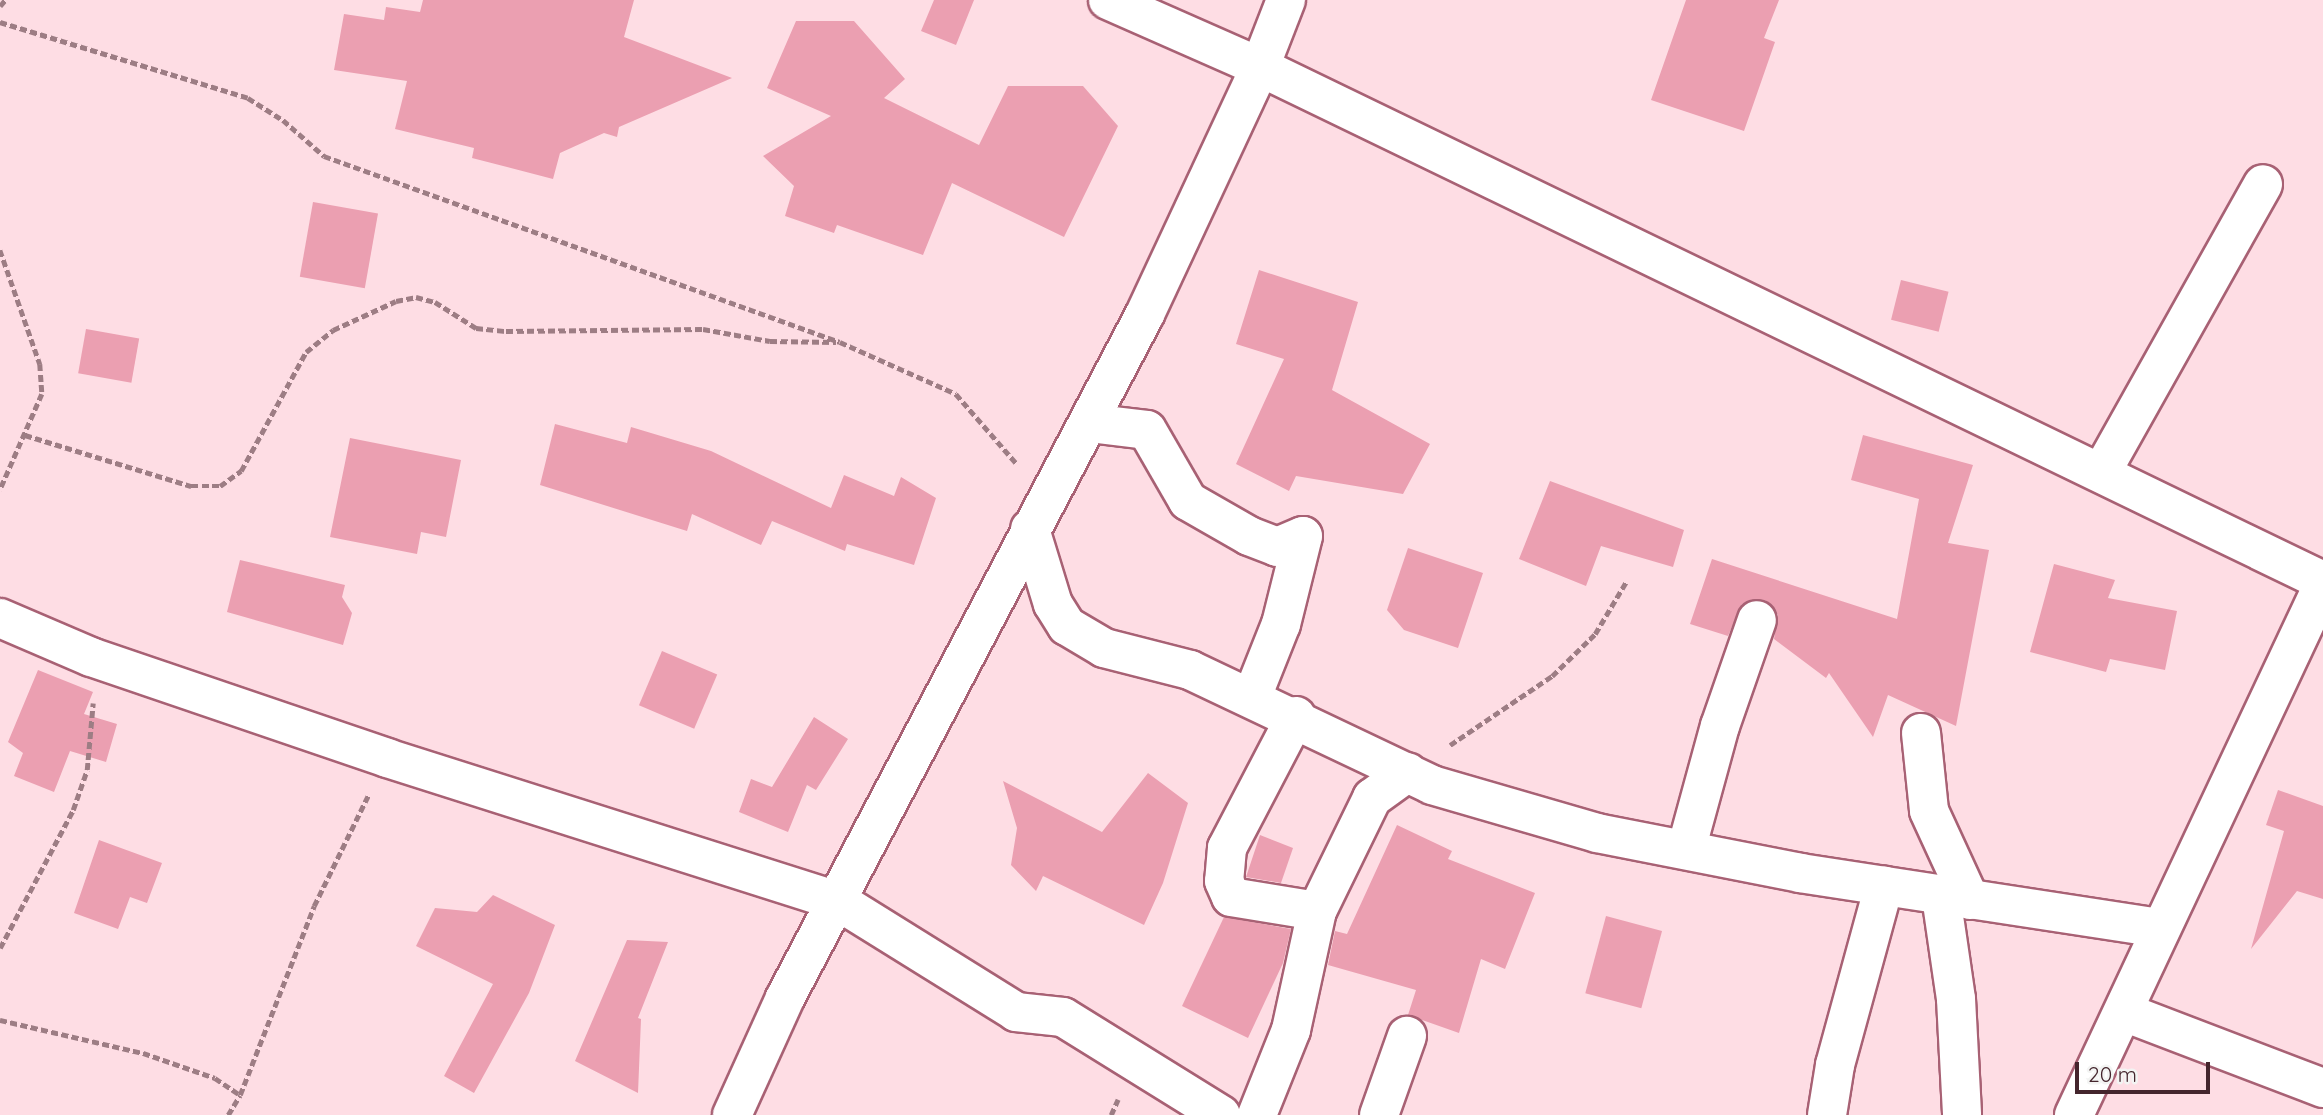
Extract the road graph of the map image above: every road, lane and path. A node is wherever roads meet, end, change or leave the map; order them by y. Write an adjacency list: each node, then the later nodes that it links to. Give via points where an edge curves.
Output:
1 (5, 0): 4 (path)
2 (1108, 0): 6 (street)
3 (1286, 0): 6 (street)
4 (0, 6)
5 (0, 22): 9 (path, via 248,98 283,120 324,156)
6 (1260, 67): 10 (street); 12 (street)
7 (2263, 184): 12 (street)
8 (0, 250): 11 (path, via 40,364 42,394)
9 (841, 342): 11 (path, via 770,341 680,329 506,331 476,327 435,302 416,297 396,301 333,330 306,352 241,471 220,486 191,486); 14 (path, via 956,394)
10 (1089, 423): 14 (street); 20 (street, via 1147,430 1188,501 1249,536 1277,547 1303,536 1281,624)
11 (25, 435): 13 (path)
12 (2101, 473): 16 (street)
13 (0, 490)
14 (1038, 514): 20 (street, via 1053,604 1067,626 1104,648 1190,670); 28 (street)
15 (1626, 582): 24 (path, via 1595,634 1552,676)
16 (2323, 583): 30 (street)
17 (0, 618): 19 (street)
18 (1757, 620): 25 (street, via 1720,726)
19 (92, 657): 23 (street); 31 (path, via 93,729 87,770 73,810)
20 (1252, 697): 21 (street)
21 (1296, 716): 24 (street); 29 (street, via 1227,848 1224,881 1231,897)
22 (1921, 733): 27 (street, via 1930,811)
23 (387, 758): 28 (street); 36 (path, via 314,906)
24 (1408, 772): 25 (street, via 1432,785 1597,833); 29 (street, via 1372,798)
25 (1686, 850): 26 (street)
26 (1884, 886): 27 (street); 42 (street)
27 (1956, 898): 30 (street); 43 (street)
28 (838, 901): 38 (street, via 785,998); 39 (street, via 1016,1012 1063,1017)
29 (1317, 911): 40 (street, via 1292,1030)
30 (2159, 928): 32 (street)
31 (0, 948)
32 (2124, 1013): 35 (street); 44 (street)
33 (0, 1020): 36 (path, via 143,1053 215,1078)
34 (1407, 1036): 41 (street)
35 (2323, 1088)
36 (240, 1095): 37 (path)
37 (230, 1114)
38 (732, 1115)
39 (1221, 1115)
40 (1257, 1115)
41 (1379, 1115)
42 (1827, 1115)
43 (1962, 1115)
44 (2074, 1115)

